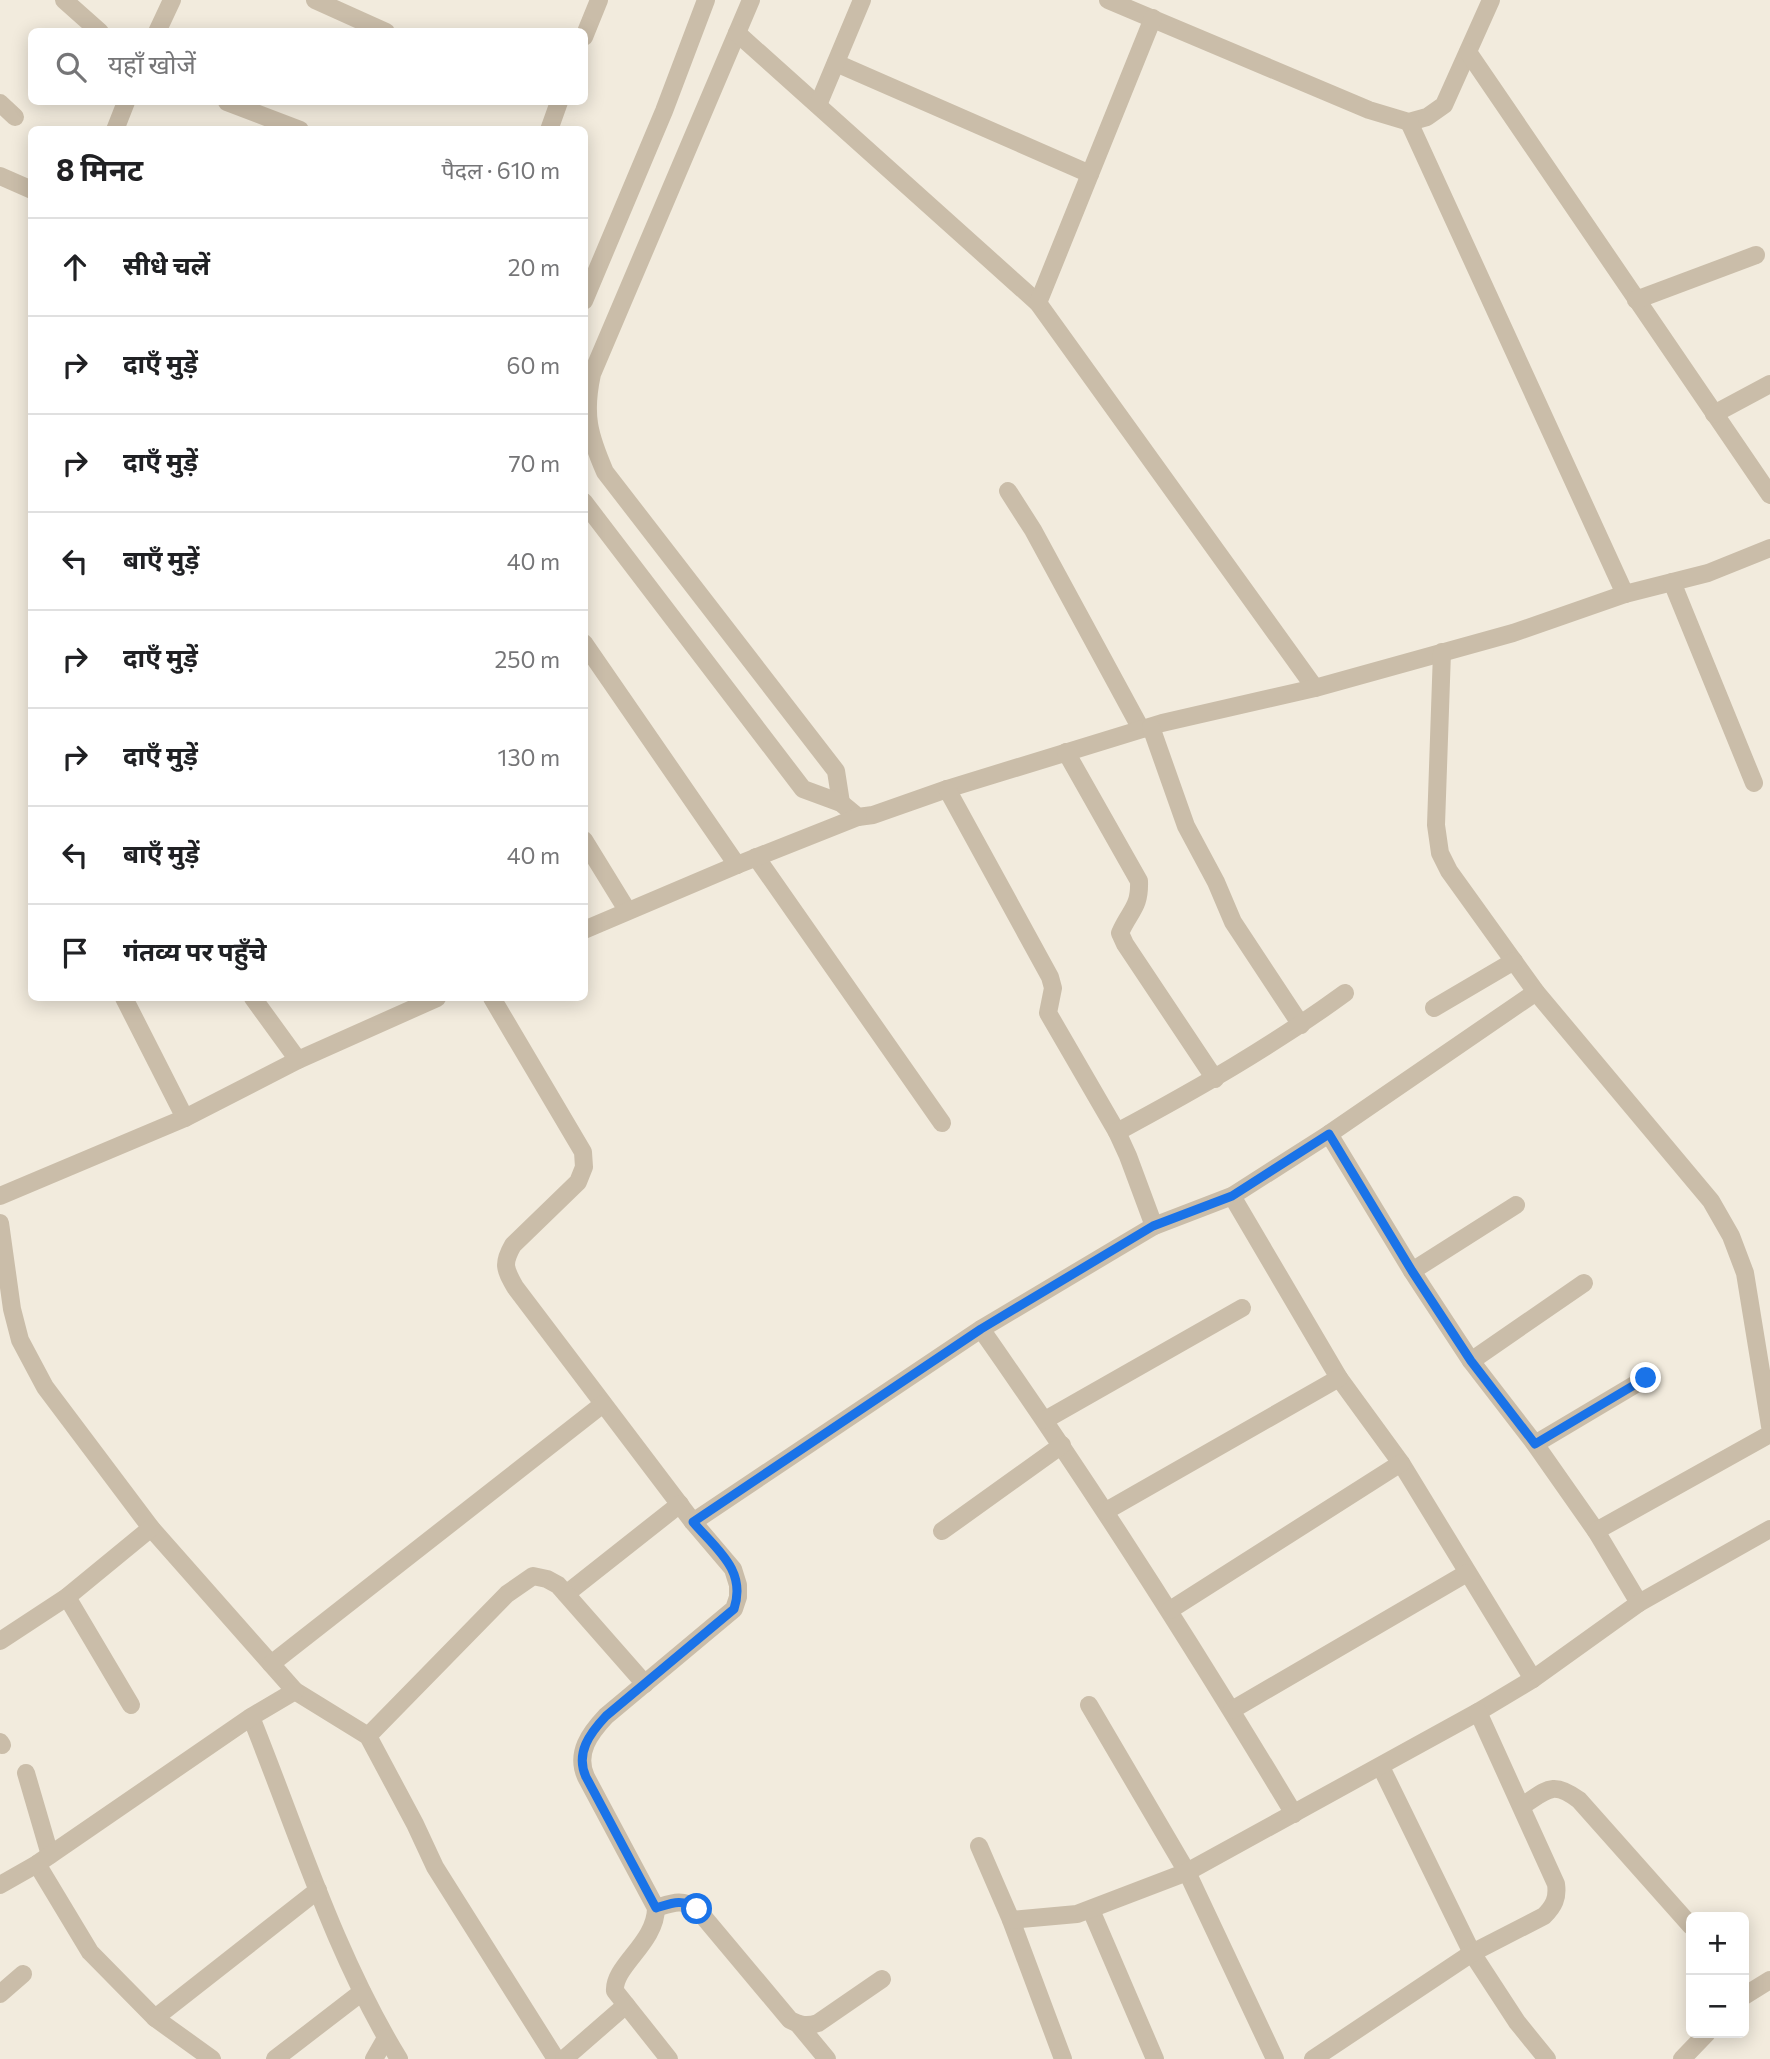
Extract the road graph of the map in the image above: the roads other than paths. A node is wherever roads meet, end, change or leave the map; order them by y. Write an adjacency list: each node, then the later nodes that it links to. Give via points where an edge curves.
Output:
1 (64, 0): 11 (street)
2 (172, 0): 12 (street)
3 (315, 0): 13 (street)
4 (599, 0): 14 (street)
5 (706, 0): 32 (street)
6 (751, 0): 15 (street)
7 (862, 0): 17 (street)
8 (1108, 0): 10 (street)
9 (1491, 0): 16 (street)
10 (1153, 18): 24 (street, via 1369,110); 28 (street)
11 (96, 28)
12 (159, 28)
13 (377, 28)
14 (588, 28)
15 (737, 33): 22 (street); 36 (street)
16 (1468, 52): 24 (street, via 1444,105); 33 (street)
17 (836, 64): 22 (street); 28 (street)
18 (0, 103): 23 (street)
19 (125, 105): 25 (street)
20 (235, 105): 26 (street)
21 (554, 105): 27 (street)
22 (818, 105): 34 (street)
23 (15, 117)
24 (1409, 122): 44 (street)
25 (117, 126)
26 (290, 126)
27 (550, 126)
28 (1090, 174): 34 (street)
29 (0, 176): 30 (street)
30 (28, 188)
31 (1756, 255): 33 (street)
32 (588, 292)
33 (1636, 300): 37 (street)
34 (1038, 303): 47 (street)
35 (1770, 384): 37 (street)
36 (588, 390)
37 (1714, 414): 40 (street)
38 (588, 436): 52 (street, via 605,472 836,771)
39 (1009, 491): 48 (street)
40 (1770, 495)
41 (588, 511): 52 (street, via 803,789)
42 (1770, 548): 43 (street)
43 (1672, 582): 44 (street); 50 (street)
44 (1625, 594): 46 (street)
45 (588, 649): 56 (street)
46 (1442, 652): 47 (street); 59 (street, via 1436,825 1440,853)
47 (1315, 688): 48 (street)
48 (1146, 728): 49 (street); 67 (street, via 1185,826 1233,922)
49 (1066, 752): 51 (street); 69 (street, via 1139,881 1138,904 1120,933 1125,944)
50 (1754, 783)
51 (947, 789): 53 (street); 72 (street, via 1050,977 1053,988 1048,1013)
52 (841, 803): 53 (street)
53 (858, 817): 55 (street)
54 (588, 846): 57 (street)
55 (756, 857): 56 (street); 71 (street)
56 (737, 865): 57 (street)
57 (628, 910): 58 (street)
58 (588, 928)
59 (1514, 961): 60 (street); 66 (street)
60 (1536, 992): 73 (street); 88 (street, via 1711,1201 1731,1236 1745,1273)
61 (1345, 993): 67 (street)
62 (126, 1001): 70 (street)
63 (255, 1001): 68 (street)
64 (430, 1001): 68 (street)
65 (494, 1001): 86 (street, via 578,1140 584,1159 578,1182 513,1245 505,1269)
66 (1434, 1008)
67 (1301, 1025): 69 (street)
68 (298, 1060): 70 (street)
69 (1215, 1079): 72 (street)
70 (185, 1118): 74 (street)
71 (942, 1123)
72 (1116, 1132): 78 (street)
73 (1329, 1134): 75 (street); 79 (street)
74 (0, 1196)
75 (1232, 1196): 78 (street); 84 (street)
76 (1516, 1205): 79 (street)
77 (0, 1223): 96 (street, via 20,1340 45,1387)
78 (1153, 1226): 82 (street)
79 (1412, 1271): 83 (street)
80 (1584, 1283): 83 (street)
81 (1242, 1308): 87 (street)
82 (981, 1329): 87 (street); 95 (street)
83 (1471, 1361): 90 (street)
84 (1339, 1378): 92 (street); 94 (street)
85 (1646, 1378): 90 (street)
86 (603, 1404): 93 (street); 106 (street)
87 (1045, 1420): 91 (street)
88 (1770, 1426)
89 (1770, 1433): 99 (street)
90 (1535, 1444): 99 (street)
91 (1062, 1445): 94 (street); 98 (street)
92 (1401, 1463): 100 (street); 104 (street)
93 (680, 1504): 95 (street); 101 (street)
94 (1106, 1511): 104 (street)
95 (693, 1522): 108 (street, via 733,1569 738,1597 734,1609)
96 (151, 1528): 102 (street); 106 (street)
97 (1770, 1529): 103 (street)
98 (942, 1531)
99 (1596, 1531): 103 (street)
100 (1467, 1573): 107 (street); 112 (street)
101 (566, 1594): 108 (street); 115 (street, via 558,1585 533,1576 518,1585)
102 (67, 1597): 105 (street); 110 (street)
103 (1639, 1603): 107 (street)
104 (1170, 1610): 112 (street)
105 (0, 1641)
106 (271, 1664): 109 (street)
107 (1533, 1679): 113 (street)
108 (645, 1684): 125 (street, via 593,1731 582,1757 586,1777)
109 (295, 1691): 114 (street); 115 (street)
110 (131, 1704)
111 (1089, 1705): 122 (street)
112 (1232, 1710): 119 (street)
113 (1478, 1712): 116 (street); 118 (street)
114 (251, 1717): 121 (street); 124 (street)
115 (368, 1736): 145 (street, via 435,1867)
116 (1381, 1768): 119 (street); 129 (street)
117 (26, 1773): 121 (street)
118 (1522, 1806): 128 (street, via 1550,1789 1572,1795); 129 (street, via 1558,1895 1544,1916)
119 (1294, 1814): 122 (street)
120 (979, 1846): 127 (street)
121 (43, 1860): 123 (street); 137 (street, via 90,1952)
122 (1187, 1872): 126 (street); 151 (street)
123 (0, 1885)
124 (318, 1890): 134 (street); 137 (street)
125 (656, 1908): 136 (street, via 652,1927 615,1983 615,1991); 138 (street, via 681,1901 697,1909)
126 (1091, 1910): 127 (street); 150 (street)
127 (1012, 1920): 149 (street)
128 (1686, 1920)
129 (1472, 1953): 152 (street); 153 (street)
130 (23, 1974): 135 (street)
131 (882, 1979): 138 (street, via 818,2024)
132 (1770, 1980): 133 (street)
133 (1749, 1989)
134 (362, 1992): 139 (street); 142 (street)
135 (0, 1994)
136 (626, 2005): 146 (street); 147 (street)
137 (155, 2018): 141 (street)
138 (798, 2024): 148 (street)
139 (387, 2038): 143 (street); 144 (street)
140 (1702, 2038): 154 (street)
141 (212, 2059)
142 (275, 2059)
143 (374, 2059)
144 (399, 2059)
145 (556, 2059)
146 (564, 2059)
147 (669, 2059)
148 (827, 2059)
149 (1063, 2059)
150 (1155, 2059)
151 (1275, 2059)
152 (1313, 2059)
153 (1547, 2059)
154 (1682, 2059)

